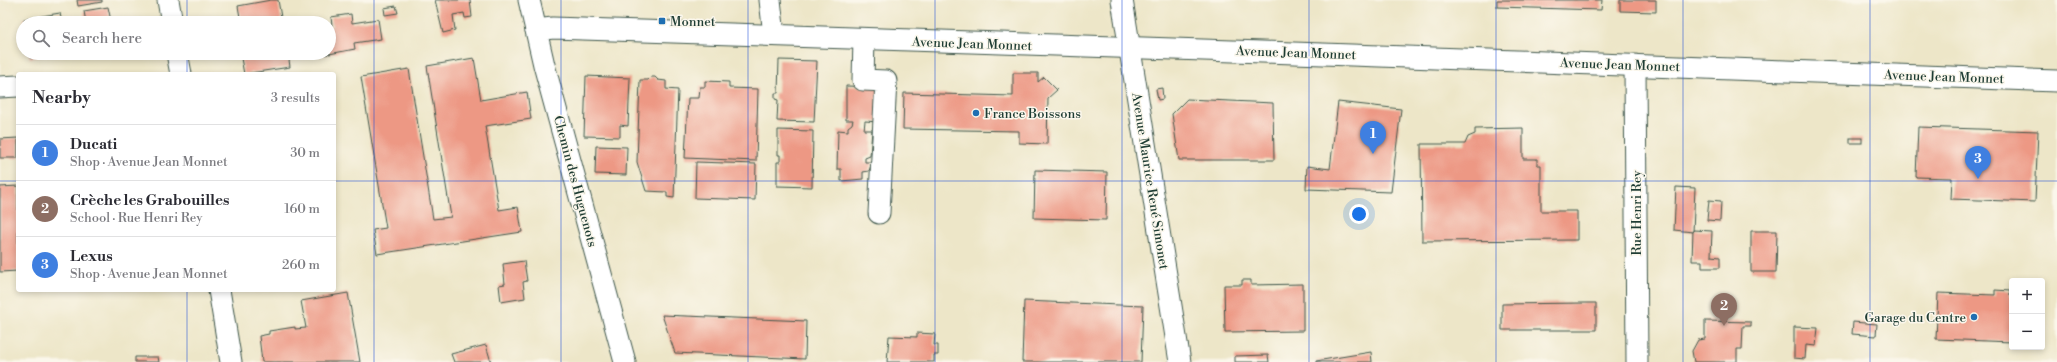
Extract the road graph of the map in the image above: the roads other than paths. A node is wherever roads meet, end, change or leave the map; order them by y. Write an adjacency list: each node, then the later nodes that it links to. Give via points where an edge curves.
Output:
1 (168, 0): 5 (street)
2 (529, 0): 6 (street, Chemin des Huguenots)
3 (770, 0): 7 (street)
4 (1122, 0): 9 (street, Avenue Maurice René Simonet)
5 (171, 16)
6 (536, 30): 7 (street, Avenue Jean Monnet, via 553,28); 19 (street, Chemin des Huguenots)
7 (774, 36): 8 (street, Avenue Jean Monnet)
8 (864, 39): 9 (street, Avenue Jean Monnet); 16 (street, via 864,80 886,81)
9 (1130, 47): 11 (street, Avenue Jean Monnet); 20 (street, Avenue Maurice René Simonet)
10 (179, 60): 12 (street)
11 (1635, 65): 13 (street, Avenue Jean Monnet); 21 (street, Rue Henri Rey)
12 (181, 72)
13 (2057, 80)
14 (16, 86): 15 (street)
15 (0, 87)
16 (879, 213)
17 (219, 292): 18 (street)
18 (231, 362)
19 (625, 362)
20 (1180, 362)
21 (1637, 362)

